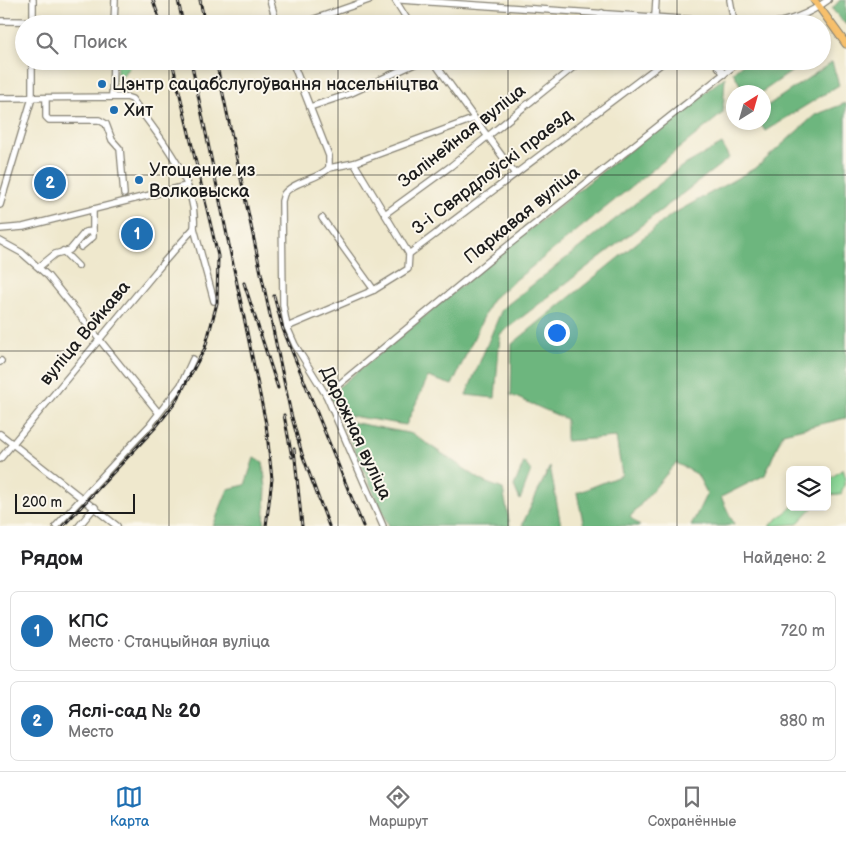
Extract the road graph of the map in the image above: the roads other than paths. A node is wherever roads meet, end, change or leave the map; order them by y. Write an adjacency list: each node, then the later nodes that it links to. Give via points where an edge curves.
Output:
1 (33, 0): 12 (street)
2 (115, 0): 13 (street)
3 (270, 0): 14 (street)
4 (369, 0): 15 (street)
5 (395, 0): 16 (street)
6 (401, 0): 11 (street)
7 (656, 0): 18 (street)
8 (730, 0): 19 (street)
9 (828, 0): 10 (street)
10 (816, 4): 20 (street); 21 (main road)
11 (602, 13): 17 (street)
12 (33, 15)
13 (114, 15)
14 (274, 15)
15 (326, 15)
16 (404, 15)
17 (637, 15)
18 (655, 15)
19 (733, 15)
20 (796, 15)
21 (824, 15)
22 (0, 21): 23 (street)
23 (15, 21)
24 (831, 24): 25 (main road)
25 (846, 44)
26 (32, 70): 38 (street)
27 (113, 70): 36 (street)
28 (296, 70): 40 (street)
29 (401, 70): 40 (street, via 349,94)
30 (439, 70): 41 (street)
31 (570, 70): 42 (street, Залінейная вуліца)
32 (653, 70): 45 (street, 3-і Свярдлоўскі праезд)
33 (721, 70): 35 (street)
34 (729, 70): 35 (street, Паркавая вуліца)
35 (724, 74): 66 (street, Паркавая вуліца, via 518,236)
36 (112, 97): 39 (street); 46 (street, via 132,99 176,160)
37 (0, 98): 38 (street)
38 (32, 98): 39 (street); 48 (street)
39 (46, 98): 47 (street, via 46,117 49,120 99,120 106,124 112,140 120,149)
40 (310, 107): 44 (street, via 329,156)
41 (474, 119): 42 (street); 43 (street)
42 (486, 137): 45 (street); 50 (street, Залінейная вуліца)
43 (354, 163): 44 (street); 50 (street)
44 (329, 168): 63 (street, Дарожная вуліца, via 284,194 283,305)
45 (515, 174): 58 (street, 3-і Свярдлоўскі праезд)
46 (186, 186): 49 (street); 52 (street, via 195,216)
47 (124, 194)
48 (0, 205)
49 (93, 209): 53 (street, via 23,227); 54 (street)
50 (385, 214): 58 (street)
51 (322, 218): 61 (street)
52 (194, 228): 62 (street); 64 (street, вуліца Войкава)
53 (0, 229)
54 (93, 231): 56 (street, via 93,238); 57 (street, via 85,232 70,250)
55 (0, 241): 60 (street)
56 (80, 247)
57 (63, 252): 59 (street); 60 (street, via 55,254)
58 (410, 254): 61 (street, 3-і Свярдлоўскі праезд, via 408,269)
59 (78, 266)
60 (39, 267): 64 (street)
61 (374, 290): 63 (street, 3-і Свярдлоўскі праезд)
62 (214, 301)
63 (287, 327): 66 (street, Дарожная вуліца)
64 (100, 339): 67 (street); 69 (street, вуліца Войкава)
65 (193, 359): 67 (street, via 181,385)
66 (326, 395): 76 (street, Дарожная вуліца)
67 (158, 412): 71 (street, via 150,425)
68 (0, 434): 69 (street)
69 (12, 443): 70 (street, вуліца Войкава); 71 (street)
70 (0, 459)
71 (83, 497): 72 (street); 73 (street)
72 (95, 507): 74 (street); 75 (street)
73 (56, 526)
74 (80, 526)
75 (117, 526)
76 (383, 526)

